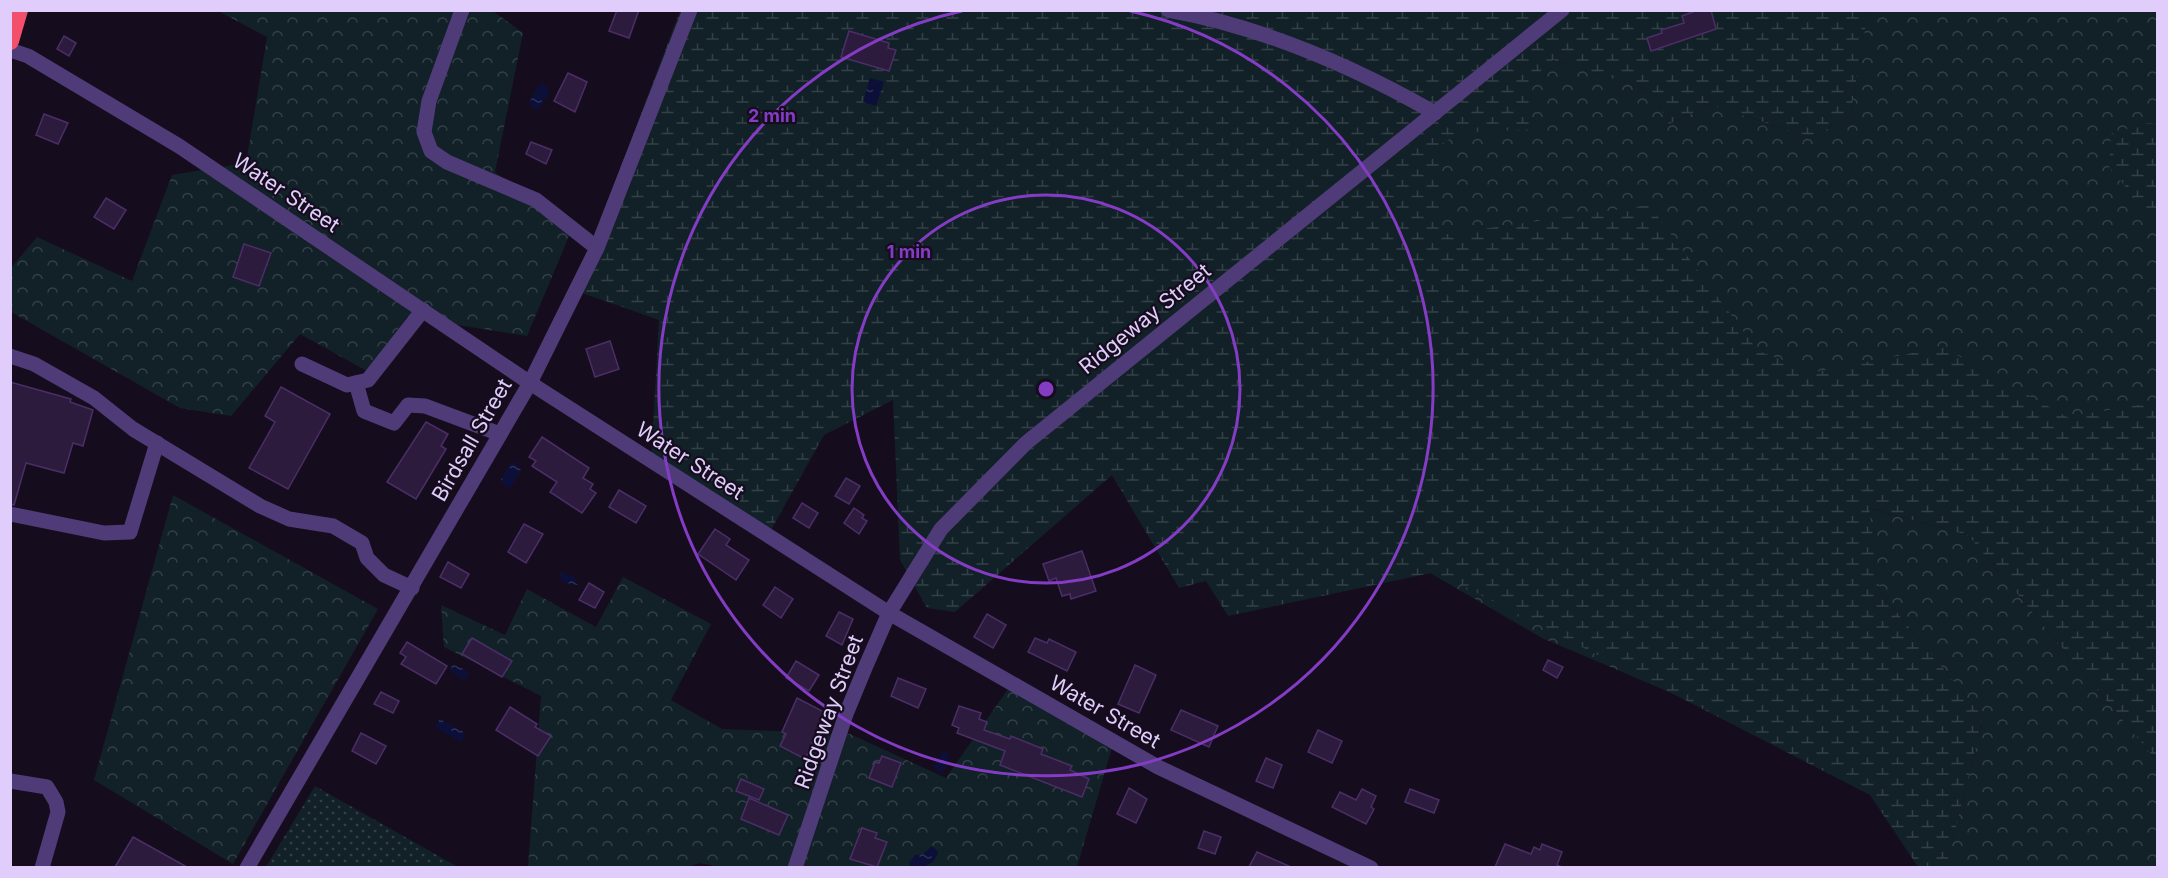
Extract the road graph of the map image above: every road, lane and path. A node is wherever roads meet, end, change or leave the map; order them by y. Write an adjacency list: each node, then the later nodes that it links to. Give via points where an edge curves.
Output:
1 (19, 10): 6 (highway)
2 (462, 10): 9 (street, via 429,101 424,132 431,151 447,162 536,200)
3 (690, 10): 9 (street, Birdsall Street)
4 (1168, 10): 8 (street, via 1283,39 1387,85)
5 (1562, 10): 8 (street, Ridgeway Street)
6 (10, 41)
7 (10, 50): 10 (street, Water Street, via 28,56 179,146)
8 (1435, 112): 19 (street, Ridgeway Street, via 1026,443 941,529)
9 (597, 248): 14 (street, Birdsall Street)
10 (423, 310): 13 (street, via 368,380); 14 (street, Water Street)
11 (10, 356): 16 (street, via 34,364 94,398)
12 (302, 364): 13 (street, via 347,386)
13 (356, 383): 15 (street, via 364,411 389,423 394,423 408,405 425,406)
14 (530, 383): 15 (street, Birdsall Street); 19 (street, Water Street)
15 (500, 434): 18 (street, Birdsall Street)
16 (157, 443): 17 (street, via 130,532 104,532); 18 (street, via 260,506 289,519 333,526 362,543 368,558 384,574)
17 (10, 514)
18 (412, 588): 22 (street, Birdsall Street)
19 (889, 614): 23 (street, Ridgeway Street, via 846,714); 24 (street, Water Street, via 1158,767)
20 (10, 781): 21 (street, via 47,787 56,802 58,812)
21 (42, 867)
22 (247, 867)
23 (795, 867)
24 (1371, 867)

